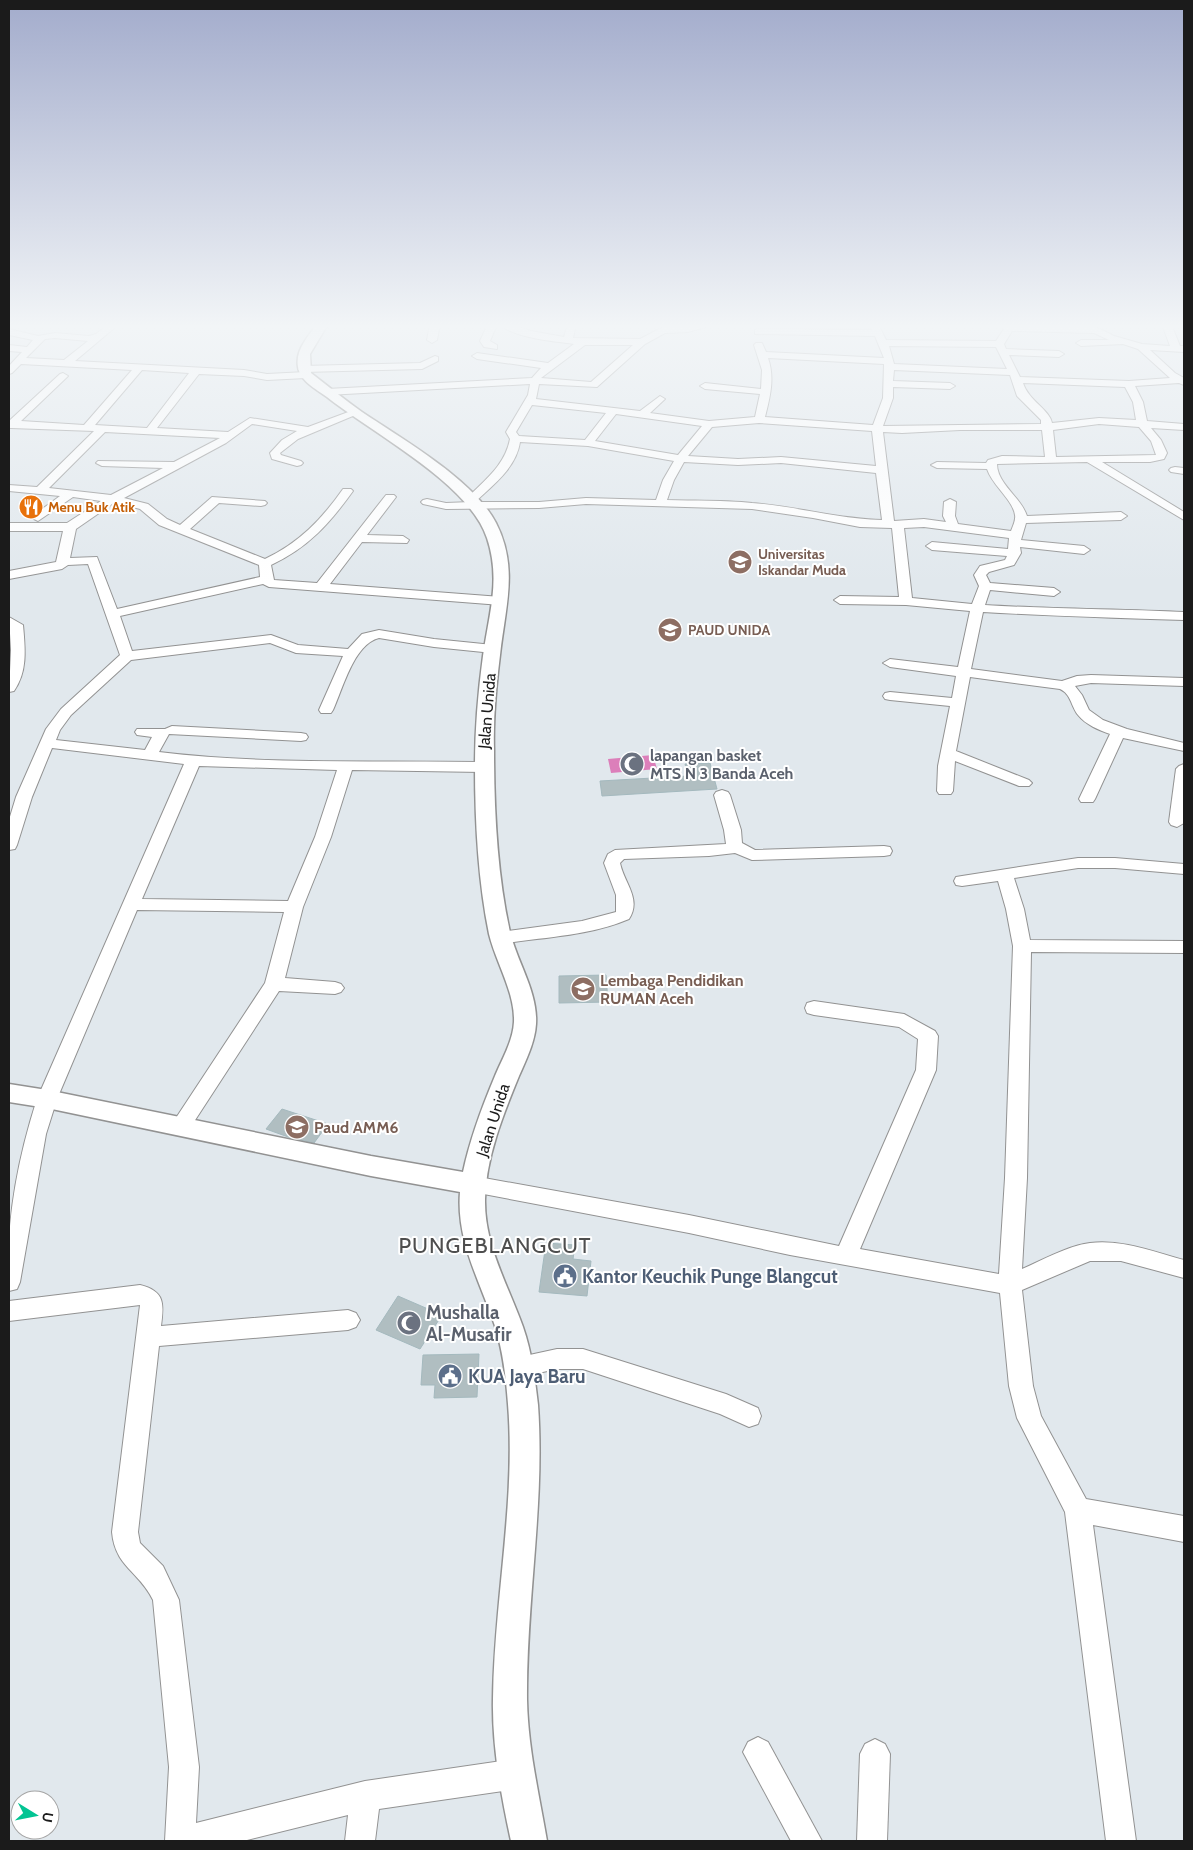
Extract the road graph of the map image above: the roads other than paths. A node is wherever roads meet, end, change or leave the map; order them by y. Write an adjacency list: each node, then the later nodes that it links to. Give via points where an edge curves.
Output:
1 (25, 410): 18 (street)
2 (104, 410): 23 (street)
3 (166, 410): 27 (street)
4 (351, 410): 13 (street, Jalan Unida)
5 (523, 410): 29 (street, via 511,432)
6 (607, 410): 12 (street)
7 (648, 410): 15 (street)
8 (761, 410): 16 (street)
9 (884, 410): 24 (street)
10 (1037, 410): 21 (street, via 1046,419)
11 (1140, 410): 20 (street)
12 (613, 411): 15 (street); 31 (street)
13 (355, 413): 26 (street); 49 (street, Jalan Unida, via 408,447)
14 (236, 415): 17 (street)
15 (642, 416): 19 (street)
16 (759, 420): 19 (street); 24 (street)
17 (250, 421): 26 (street); 28 (street)
18 (10, 424): 23 (street)
19 (709, 424): 33 (street)
20 (1142, 424): 21 (street, via 1091,421); 22 (street); 34 (street, via 1161,447 1160,457)
21 (1048, 427): 24 (street); 35 (street)
22 (1184, 427)
23 (86, 429): 25 (street)
24 (877, 429): 41 (street)
25 (101, 430): 27 (street); 43 (street)
26 (309, 430): 37 (street, via 292,437 275,453 280,460)
27 (149, 432): 28 (street)
28 (232, 435): 38 (street)
29 (515, 439): 30 (street); 49 (street, via 512,454 504,467)
30 (573, 442): 31 (street); 32 (street)
31 (588, 443): 33 (street)
32 (566, 454)
33 (680, 458): 41 (street, via 738,462 781,460); 52 (street, via 668,477)
34 (1089, 459): 35 (street); 55 (street)
35 (1051, 461): 40 (street, via 1002,459 992,462)
36 (102, 462): 38 (street)
37 (297, 463)
38 (175, 465): 47 (street)
39 (936, 465): 40 (street)
40 (991, 466): 56 (street, via 1020,512)
41 (882, 470): 57 (street)
42 (9, 488): 43 (street)
43 (39, 491): 45 (street)
44 (347, 491): 68 (street, via 314,534 281,557)
45 (71, 493): 47 (street); 54 (street)
46 (390, 497): 62 (street)
47 (115, 499): 60 (street); 61 (street, via 144,506 163,522)
48 (427, 502): 49 (street, via 446,506)
49 (474, 502): 52 (street); 75 (street, Jalan Unida, via 488,521 502,563 504,585)
50 (950, 502): 58 (street, via 949,516)
51 (260, 503): 61 (street, via 216,499)
52 (660, 504): 57 (street, via 770,508 860,523)
53 (1121, 516): 56 (street)
54 (38, 517)
55 (1184, 517)
56 (1021, 520): 64 (street)
57 (893, 525): 58 (street, via 924,523); 76 (street)
58 (953, 526): 64 (street)
59 (9, 527): 60 (street)
60 (70, 527): 67 (street)
61 (181, 530): 68 (street)
62 (357, 538): 63 (street); 72 (street)
63 (403, 540)
64 (1015, 544): 65 (street); 66 (street); 71 (street, via 1013,559 1008,564 982,571 980,578)
65 (932, 546)
66 (1084, 550)
67 (64, 562): 69 (street, via 59,566); 78 (street, via 93,560)
68 (265, 563): 70 (street)
69 (9, 575)
70 (267, 579): 72 (street, via 269,583); 78 (street)
71 (985, 586): 73 (street); 77 (street)
72 (320, 588): 75 (street)
73 (1054, 592)
74 (840, 600): 76 (street)
75 (501, 601): 82 (street, Jalan Unida)
76 (906, 601): 77 (street)
77 (977, 608): 79 (street); 86 (street)
78 (113, 614): 84 (street)
79 (1184, 616)
80 (9, 621): 81 (street, via 16,625)
81 (13, 642): 89 (street, via 19,661)
82 (493, 649): 83 (street, via 379,634 367,637); 104 (street, Jalan Unida)
83 (351, 652): 84 (street, via 296,649 271,639); 92 (street)
84 (127, 656): 98 (street, via 66,712 53,729)
85 (890, 663): 86 (street)
86 (964, 671): 88 (street); 91 (street)
87 (1184, 682): 88 (street, via 1090,679)
88 (1063, 685): 94 (street, via 1075,691 1084,714)
89 (9, 688)
90 (890, 696): 91 (street)
91 (958, 703): 100 (street)
92 (326, 710)
93 (172, 730): 96 (street)
94 (1119, 730): 99 (street); 109 (street)
95 (142, 732): 101 (street, via 162,733)
96 (218, 732): 97 (street); 102 (street)
97 (301, 737)
98 (48, 743): 101 (street); 111 (street, via 24,797)
99 (1184, 747)
100 (948, 753): 106 (street); 107 (street)
101 (150, 755): 102 (street)
102 (198, 761): 103 (street); 117 (street)
103 (346, 766): 104 (street); 118 (street, via 323,837)
104 (483, 768): 119 (street, Jalan Unida, via 492,888)
105 (1184, 769): 110 (street)
106 (1024, 783)
107 (945, 791)
108 (722, 795): 112 (street)
109 (1088, 799)
110 (1177, 822)
111 (9, 845)
112 (735, 846): 113 (street, via 752,855); 119 (street, via 709,851 618,856 614,858 612,867 625,898 623,915 579,926)
113 (884, 851)
114 (1184, 869): 115 (street, via 1095,862)
115 (1004, 874): 116 (street); 120 (street)
116 (962, 881)
117 (132, 904): 118 (street); 126 (street)
118 (294, 907): 122 (street)
119 (501, 938): 128 (street, Jalan Unida, via 524,1007 525,1022 491,1119)
120 (1022, 946): 121 (street); 132 (street)
121 (1184, 947)
122 (274, 984): 123 (street); 127 (street)
123 (335, 988)
124 (814, 1008): 129 (street, via 904,1021 928,1036 926,1070)
125 (9, 1093): 126 (street)
126 (47, 1099): 127 (street); 131 (street, via 36,1134)
127 (181, 1126): 128 (street)
128 (473, 1184): 129 (street); 136 (street, Jalan Unida, via 473,1234 507,1321)
129 (846, 1256): 132 (street)
130 (1184, 1269): 132 (street, via 1121,1252 1090,1252)
131 (9, 1282)
132 (1010, 1285): 138 (street, via 1020,1386 1029,1418)
133 (9, 1311): 135 (street, via 146,1296 152,1307)
134 (348, 1320): 135 (street)
135 (149, 1337): 144 (street, via 125,1542 132,1556 150,1571 166,1600 184,1767)
136 (519, 1366): 137 (street, via 557,1359 583,1359 726,1404); 142 (street, Jalan Unida, via 524,1474 510,1702)
137 (748, 1416)
138 (1078, 1510): 139 (street); 149 (street)
139 (1184, 1529)
140 (758, 1752): 147 (street)
141 (875, 1754): 148 (street)
142 (516, 1774): 143 (street); 146 (street, Jalan Unida)
143 (365, 1796): 144 (street); 145 (street)
144 (182, 1841)
145 (360, 1841)
146 (529, 1841)
147 (807, 1841)
148 (872, 1841)
149 (1121, 1841)

